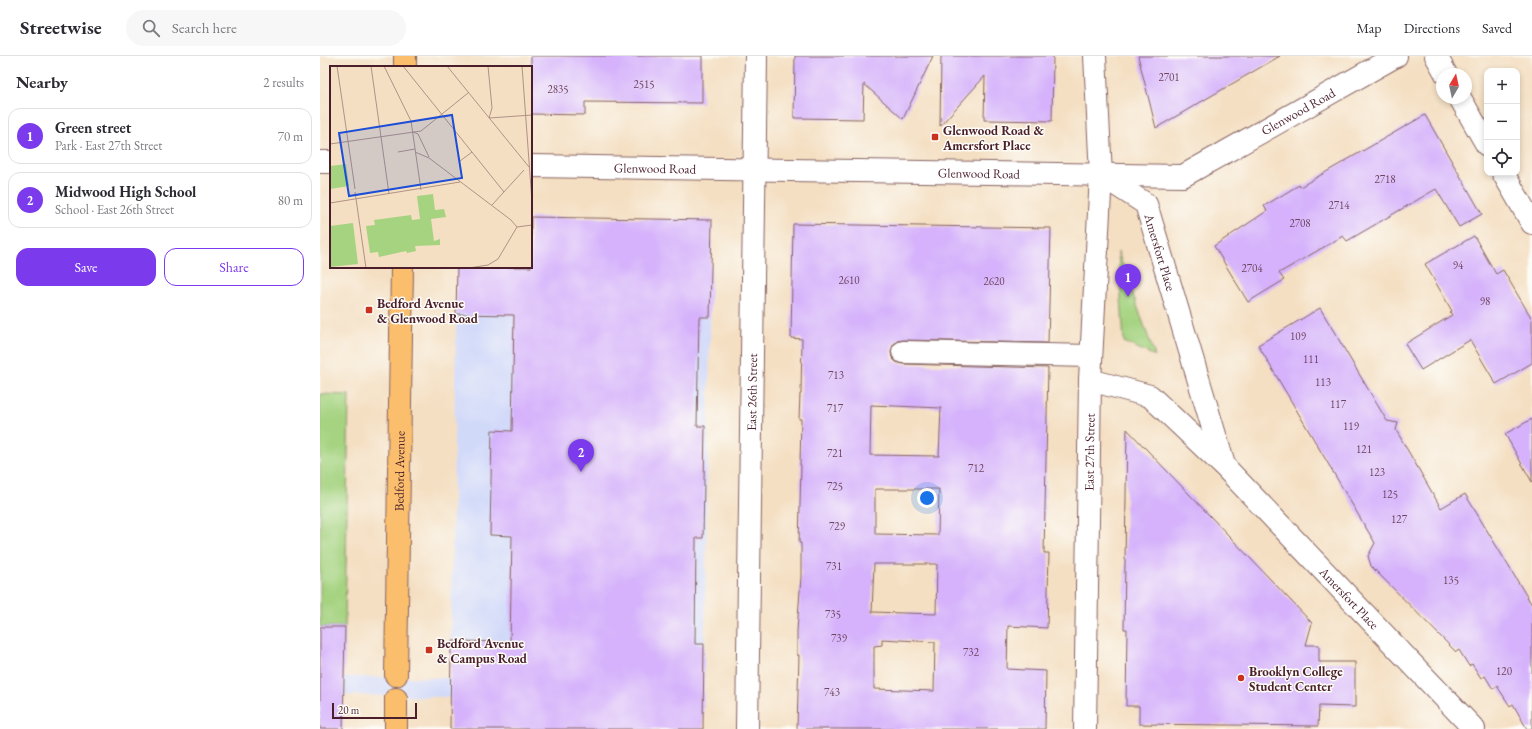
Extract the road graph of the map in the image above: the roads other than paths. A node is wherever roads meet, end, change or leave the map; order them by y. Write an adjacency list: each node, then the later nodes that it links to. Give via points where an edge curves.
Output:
1 (756, 56): 9 (street, East 26th Street)
2 (1095, 56): 10 (street)
3 (1396, 56): 10 (street, Glenwood Road, via 1183,176)
4 (1436, 56): 5 (street)
5 (1443, 68)
6 (1463, 104): 7 (street)
7 (1484, 140)
8 (532, 166): 9 (street, Glenwood Road)
9 (754, 170): 10 (street, Glenwood Road); 21 (street, East 26th Street)
10 (1101, 175): 15 (street, East 27th Street); 17 (street, Amersfort Place, via 1146,204)
11 (1505, 176): 12 (street)
12 (1532, 223)
13 (402, 268): 18 (main road, Bedford Avenue)
14 (903, 352): 15 (street)
15 (1091, 356): 16 (street, East 27th Street)
16 (1090, 380): 17 (street, Amersfort Place, via 1150,396); 22 (street, East 27th Street)
17 (1225, 467): 23 (street, Amersfort Place)
18 (396, 675)
19 (396, 699): 20 (main road)
20 (396, 729)
21 (747, 729)
22 (1086, 729)
23 (1474, 729)

